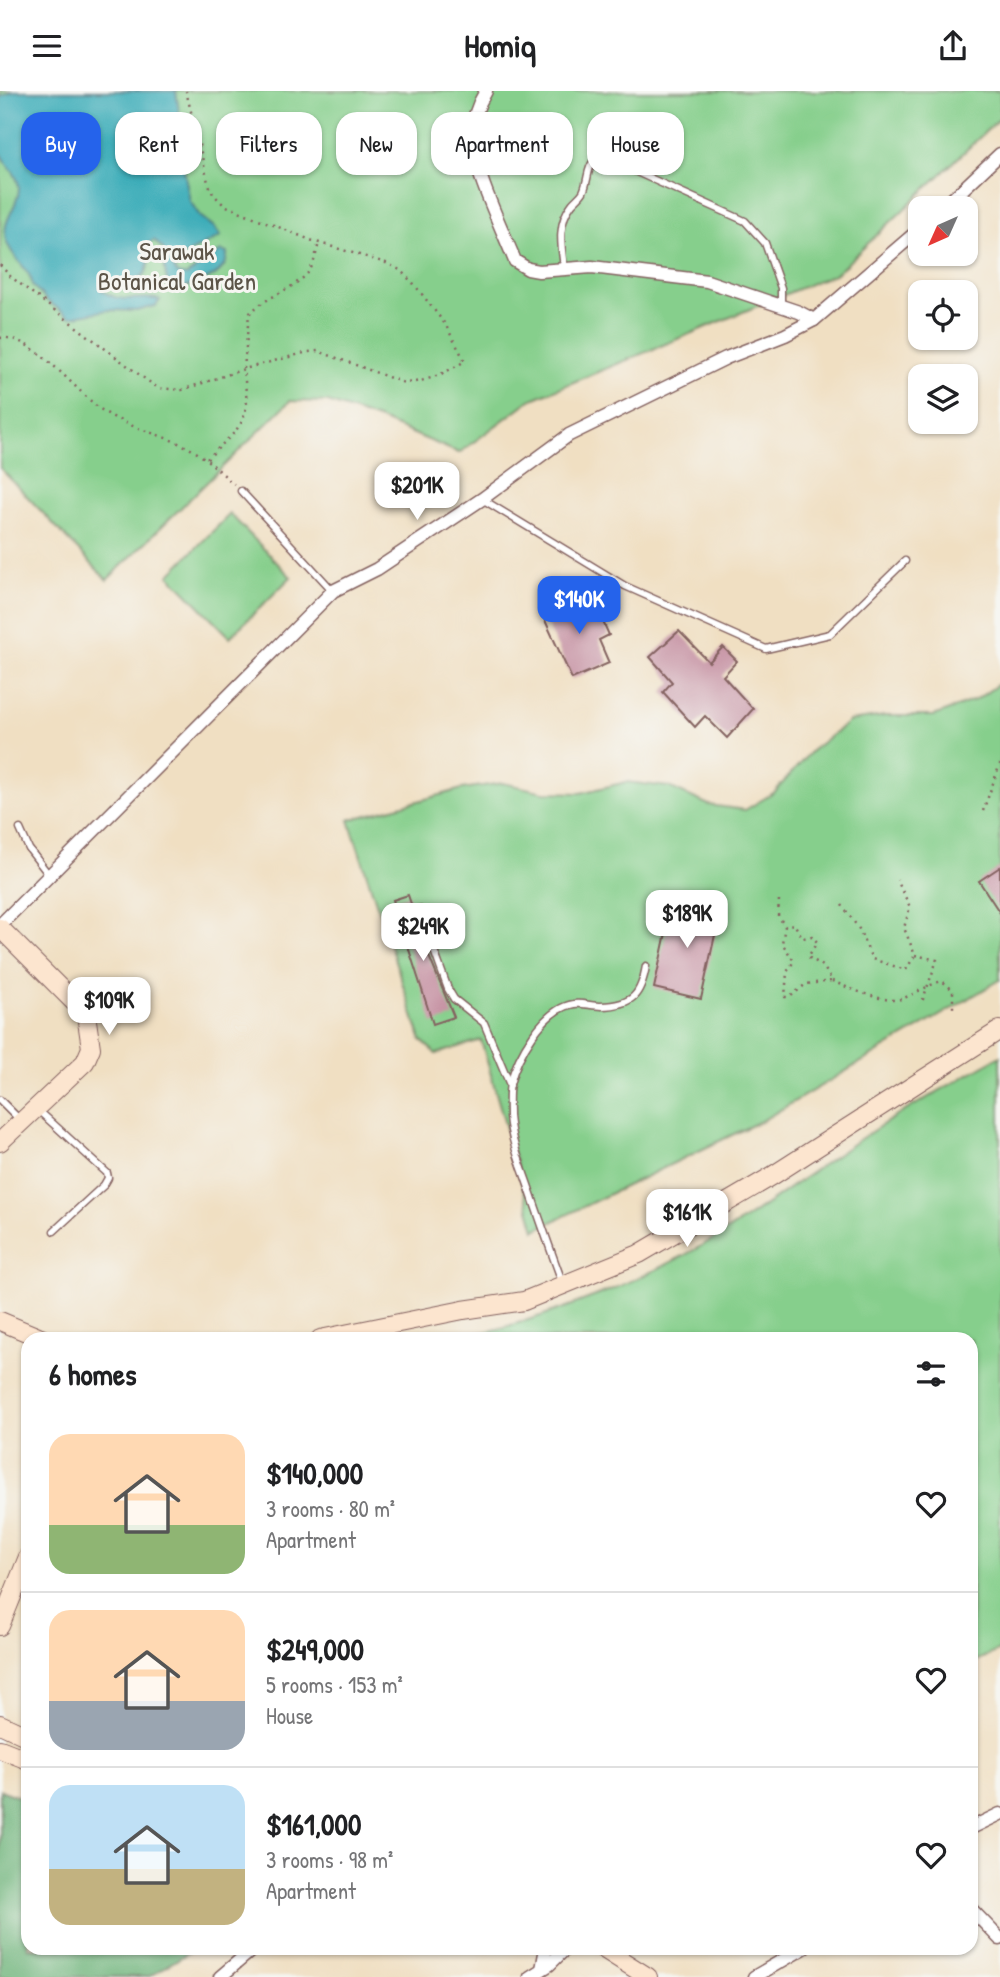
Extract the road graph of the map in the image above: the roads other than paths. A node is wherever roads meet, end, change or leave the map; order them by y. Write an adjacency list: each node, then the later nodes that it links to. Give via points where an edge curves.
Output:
1 (486, 91): 5 (street, via 478,104 472,137 477,164 515,261 539,271)
2 (1000, 154): 3 (street)
3 (956, 196)
4 (908, 239): 7 (street)
5 (564, 267): 6 (street, via 707,281); 6 (lane, via 560,233 564,218 583,192 593,161 601,158 745,221 765,243 781,288)
6 (782, 306): 7 (street)
7 (814, 320): 9 (street, via 569,435)
8 (242, 491): 11 (lane)
9 (482, 499): 10 (lane, via 625,586 766,649 830,634); 11 (street, via 377,569)
10 (905, 561)
11 (333, 591): 13 (street)
12 (20, 829): 13 (lane)
13 (49, 875): 15 (street)
14 (419, 909): 18 (lane, via 448,989 484,1023)
15 (0, 926): 20 (street, via 86,1014 91,1048 85,1062)
16 (646, 966): 18 (lane, via 642,986 626,1002 573,1004 555,1012 538,1028)
17 (1000, 1030): 24 (street, via 684,1229 639,1255)
18 (510, 1085): 24 (lane, via 509,1117 516,1150)
19 (0, 1100): 21 (lane)
20 (37, 1109): 21 (street); 23 (lane, via 108,1178)
21 (22, 1121): 22 (street)
22 (0, 1142)
23 (54, 1231)
24 (563, 1286): 27 (street, via 524,1301)
25 (0, 1321): 26 (street)
26 (26, 1332)
27 (355, 1332)
28 (21, 1574): 29 (street)
29 (0, 1626)
30 (0, 1724): 31 (street)
31 (21, 1734)
32 (0, 1748): 33 (street)
33 (21, 1757)
34 (1000, 1814): 35 (street)
35 (978, 1825)
36 (978, 1916): 37 (street)
37 (1000, 1939)
38 (246, 1955): 44 (street)
39 (545, 1955): 43 (street)
40 (561, 1955): 43 (street)
41 (613, 1955): 46 (street)
42 (792, 1955): 47 (street)
43 (542, 1969): 45 (street)
44 (220, 1977)
45 (530, 1977)
46 (648, 1977)
47 (754, 1977)

